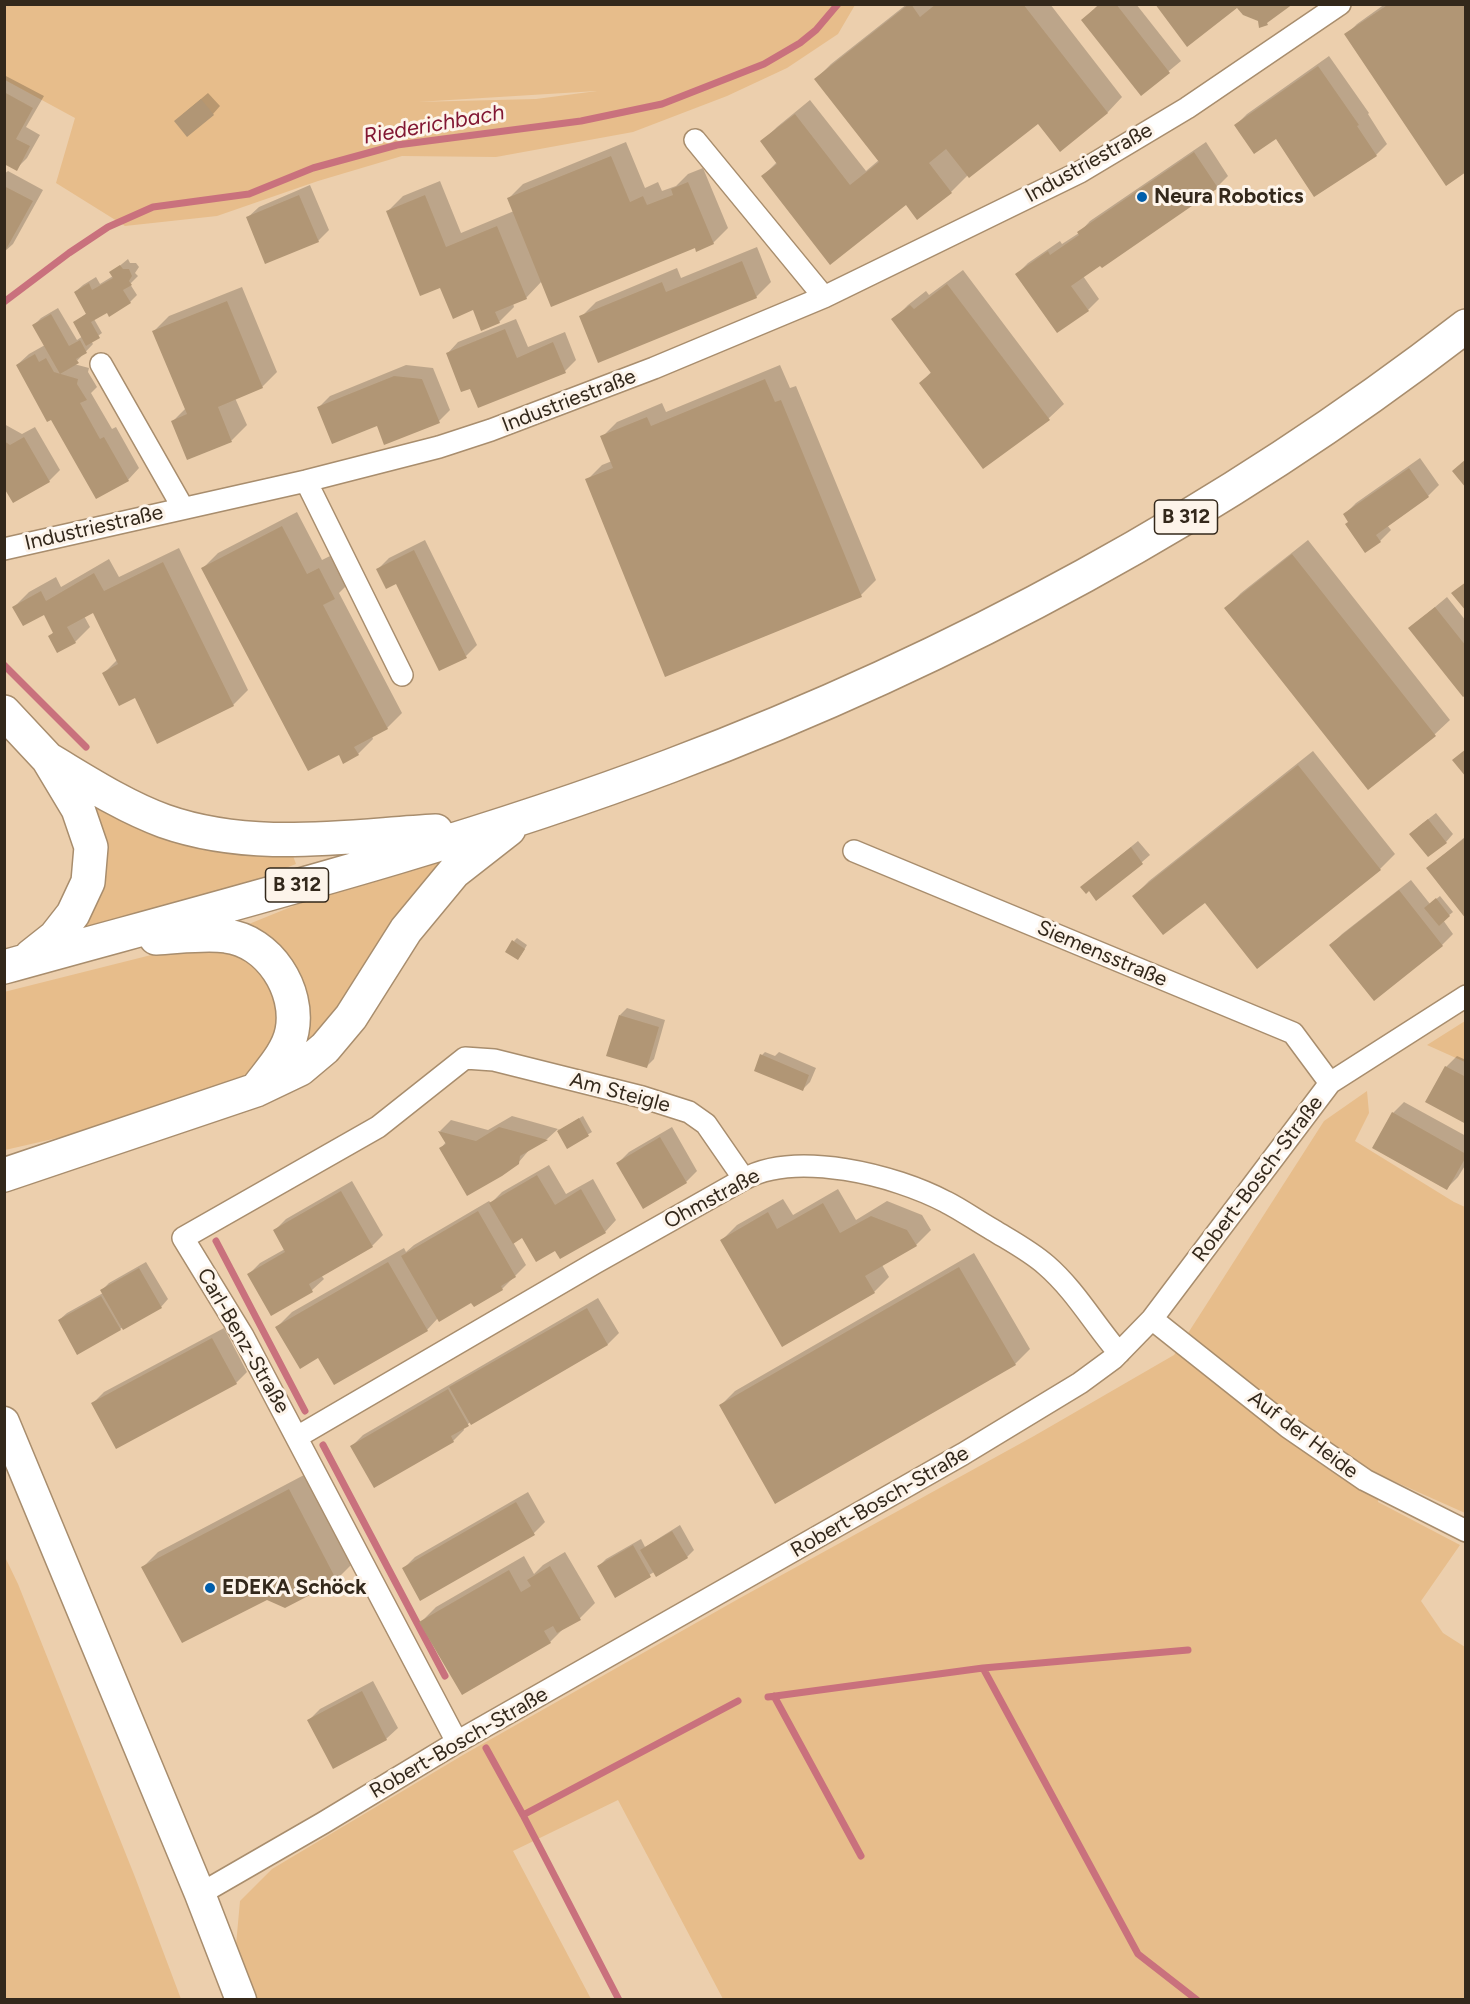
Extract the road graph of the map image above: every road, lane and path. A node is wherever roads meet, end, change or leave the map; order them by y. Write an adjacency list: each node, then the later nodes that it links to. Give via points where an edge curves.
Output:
1 (1340, 4): 3 (street, Industriestraße, via 1187,108 1101,160)
2 (696, 140): 3 (street)
3 (824, 297): 6 (street, Industriestraße, via 665,364 491,430)
4 (1466, 326): 12 (highway, B 312, via 1246,480 1024,608 887,675 739,739)
5 (101, 364): 7 (street, Industriestraße)
6 (306, 481): 7 (street, Industriestraße); 9 (street)
7 (183, 508): 8 (street, Industriestraße)
8 (4, 549)
9 (402, 675)
10 (4, 712): 11 (highway)
11 (48, 759): 13 (highway, via 164,821 238,839 324,839); 16 (highway, via 78,809 91,847 88,882 73,914 55,937)
12 (525, 817): 13 (highway, B 312); 20 (highway, via 454,872 427,903 351,1017 325,1047 300,1068)
13 (490, 828): 15 (highway, B 312)
14 (854, 851): 19 (street, Siemensstraße, via 1293,1033)
15 (103, 939): 16 (highway, B 312); 20 (highway, via 226,936 249,944 273,962 285,981 293,1007 292,1032 282,1056)
16 (12, 965)
17 (1466, 996): 19 (street, Robert-Bosch-Straße)
18 (465, 1058): 22 (street, Am Steigle, via 505,1063 689,1112 706,1124); 26 (street, Carl-Benz-Straße, via 378,1126 183,1238 243,1336)
19 (1330, 1083): 23 (street, Robert-Bosch-Straße)
20 (256, 1090): 21 (highway)
21 (4, 1174)
22 (744, 1179): 24 (street, Ohmstraße, via 779,1168 841,1169 904,1185 945,1201 1046,1265 1076,1296); 26 (street, Ohmstraße)
23 (1152, 1319): 24 (street, Robert-Bosch-Straße); 27 (street, Auf der Heide, via 1288,1427 1365,1480)
24 (1119, 1353): 28 (street, Robert-Bosch-Straße, via 1080,1383 973,1449)
25 (4, 1422): 29 (main road)
26 (297, 1437): 28 (street, Carl-Benz-Straße)
27 (1466, 1531)
28 (457, 1743): 29 (street, Robert-Bosch-Straße)
29 (200, 1894): 30 (main road)
30 (241, 2000)

